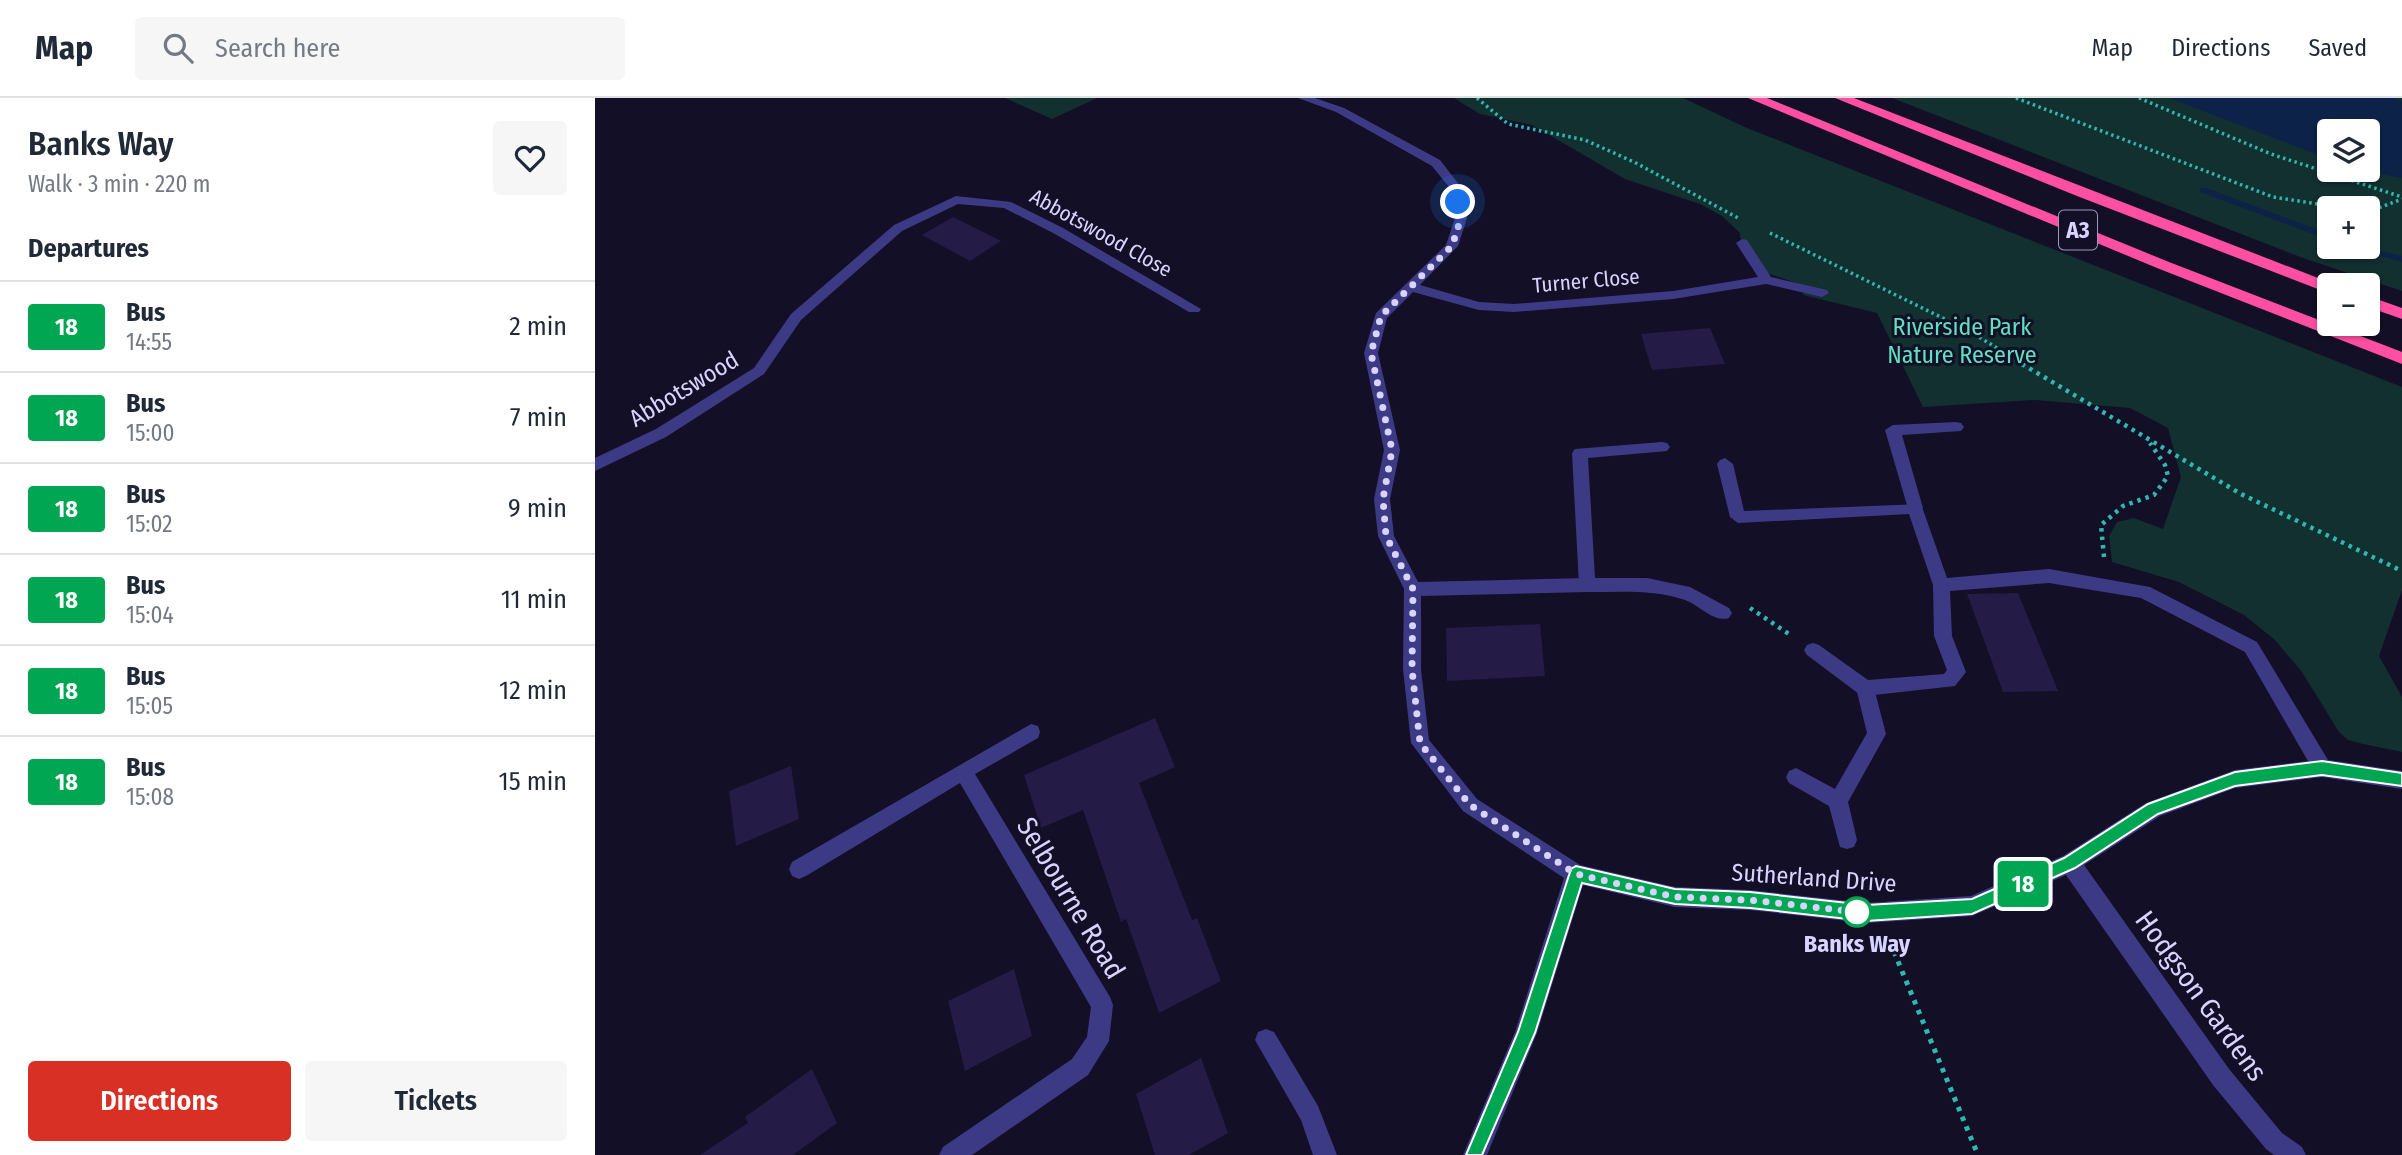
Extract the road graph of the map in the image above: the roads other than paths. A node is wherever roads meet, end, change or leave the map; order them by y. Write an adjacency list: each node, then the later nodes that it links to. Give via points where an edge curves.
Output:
1 (1304, 98): 5 (street)
2 (1349, 98): 5 (street)
3 (1755, 98): 14 (highway, A3)
4 (1842, 98): 8 (highway, A3)
5 (1340, 110): 9 (street, via 1436,163 1455,187 1461,218 1452,246)
6 (1742, 243): 7 (street)
7 (1766, 280): 9 (street, Turner Close, via 1673,295 1514,308 1479,306); 10 (street, Turner Close)
8 (2317, 282)
9 (1412, 287): 23 (street, via 1381,316 1371,353 1392,450 1383,499 1386,536)
10 (1822, 293)
11 (2380, 306): 13 (highway)
12 (1194, 309): 15 (street, Abbotswood Close, via 1007,205 956,200 898,228 796,317)
13 (2402, 314)
14 (2402, 358)
15 (759, 371): 19 (street, Abbotswood, via 661,433)
16 (1956, 427): 20 (street, via 1893,430)
17 (1662, 447): 21 (street, via 1580,453)
18 (1725, 464): 20 (street, via 1738,517)
19 (595, 465)
20 (1916, 508): 22 (street)
21 (1587, 585): 23 (street); 24 (street, via 1647,585 1690,594)
22 (1941, 585): 26 (street, via 1943,636 1955,677); 28 (street, via 2049,576 2144,592 2251,647)
23 (1413, 589): 36 (street, via 1412,669 1420,743 1470,805)
24 (1723, 613)
25 (1813, 650): 26 (street)
26 (1865, 688): 32 (street, via 1877,734)
27 (1031, 732): 29 (street)
28 (2322, 768): 31 (street, Sutherland Drive); 34 (street, Sutherland Drive, via 2235,779 2153,809)
29 (963, 771): 35 (street); 38 (street, Selbourne Road, via 1102,1005 1098,1041 1080,1068)
30 (1796, 776): 32 (street)
31 (2402, 780)
32 (1838, 801): 33 (street)
33 (1847, 840)
34 (2070, 863): 36 (street, Sutherland Drive, via 1972,906 1866,913 1675,897); 41 (street, Hodgson Gardens, via 2221,1077 2274,1141)
35 (799, 870)
36 (1576, 874): 40 (street, via 1526,1033)
37 (1266, 1040): 39 (street, via 1310,1114)
38 (951, 1155)
39 (1325, 1155)
40 (1475, 1155)
41 (2294, 1155)

